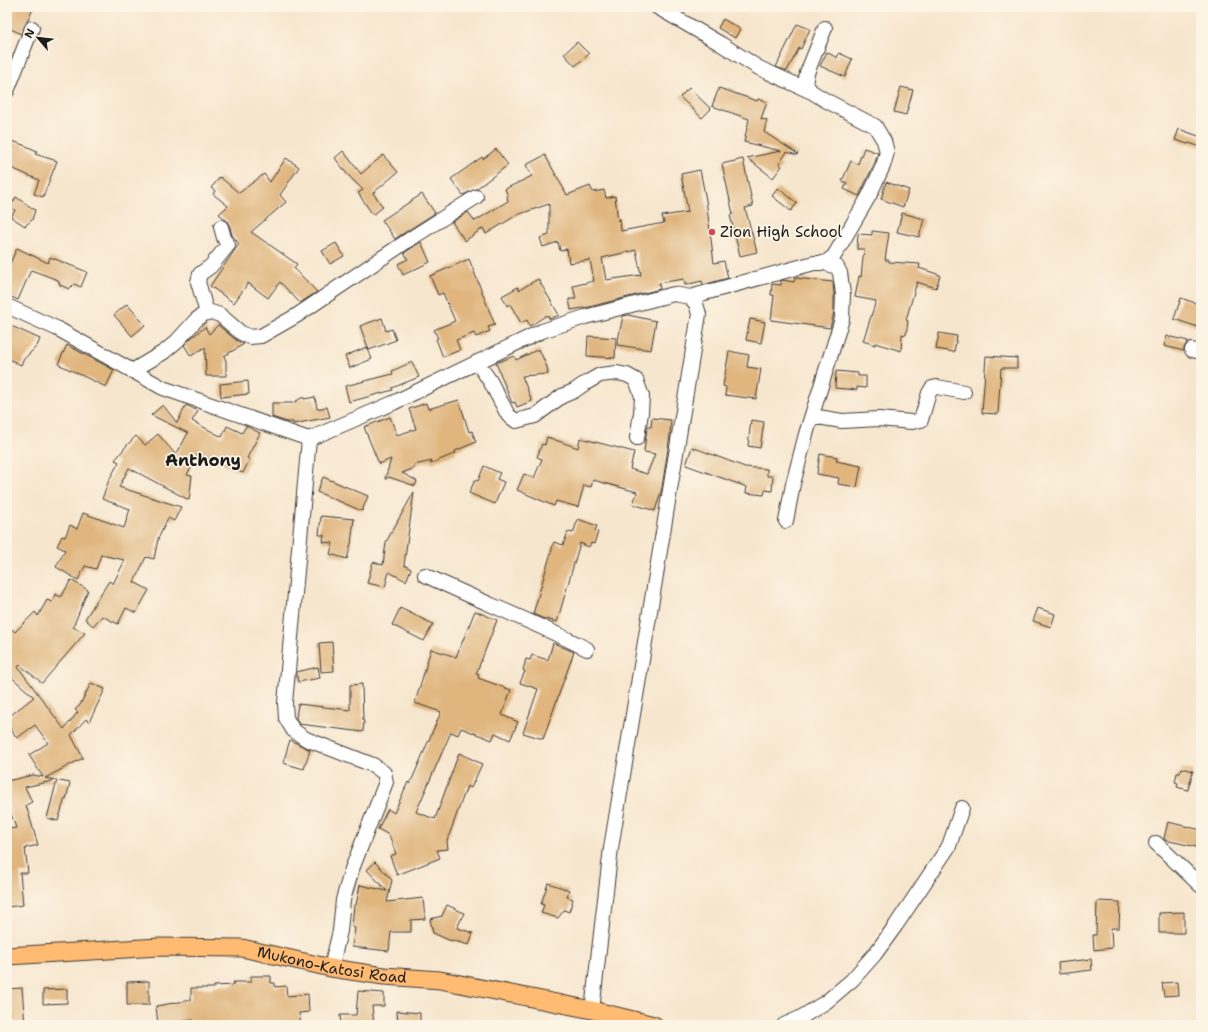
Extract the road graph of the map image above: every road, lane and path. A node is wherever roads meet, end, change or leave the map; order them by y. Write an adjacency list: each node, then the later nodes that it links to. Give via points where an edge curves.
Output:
1 (657, 7): 5 (street, via 759,68)
2 (32, 28): 4 (street)
3 (825, 28): 5 (street, via 804,84)
4 (7, 91)
5 (812, 92): 8 (street, via 875,126 887,152 869,196 834,256)
6 (476, 197): 11 (street, via 296,316 261,336 250,337 241,333 220,315)
7 (221, 227): 11 (street, via 228,245 200,274 198,282)
8 (825, 263): 9 (street, via 814,263); 15 (street, via 837,267 840,273 843,294 842,319)
9 (690, 297): 12 (street, via 674,294 585,317 542,331); 26 (street, via 696,304 699,314 611,848)
10 (7, 306): 13 (street, via 58,329)
11 (207, 313): 13 (street, via 196,320 177,342)
12 (477, 362): 16 (street, via 508,414 516,421 535,416 562,396 600,375 627,375 636,380 642,396); 17 (street, via 393,403)
13 (132, 371): 17 (street, via 163,388)
14 (964, 392): 15 (street, via 932,388 921,420 912,422 879,419 842,421)
15 (812, 416): 18 (street, via 793,484)
16 (637, 438)
17 (309, 439): 25 (street, via 285,703 286,718 293,730 306,739 373,765 384,773 386,782 352,869 343,900 340,931)
18 (786, 521)
19 (425, 575): 20 (street, via 555,632)
20 (587, 649)
21 (962, 808): 28 (street, via 949,846 875,954 852,980 826,1002)
22 (1156, 843): 23 (street)
23 (1201, 886)
24 (7, 956): 25 (main road, Mukono-Katosi Road, via 159,947 242,948)
25 (331, 968): 26 (main road, Mukono-Katosi Road, via 384,976 440,980)
26 (592, 1010): 27 (main road, Mukono-Katosi Road)
27 (647, 1024)
28 (784, 1025)

